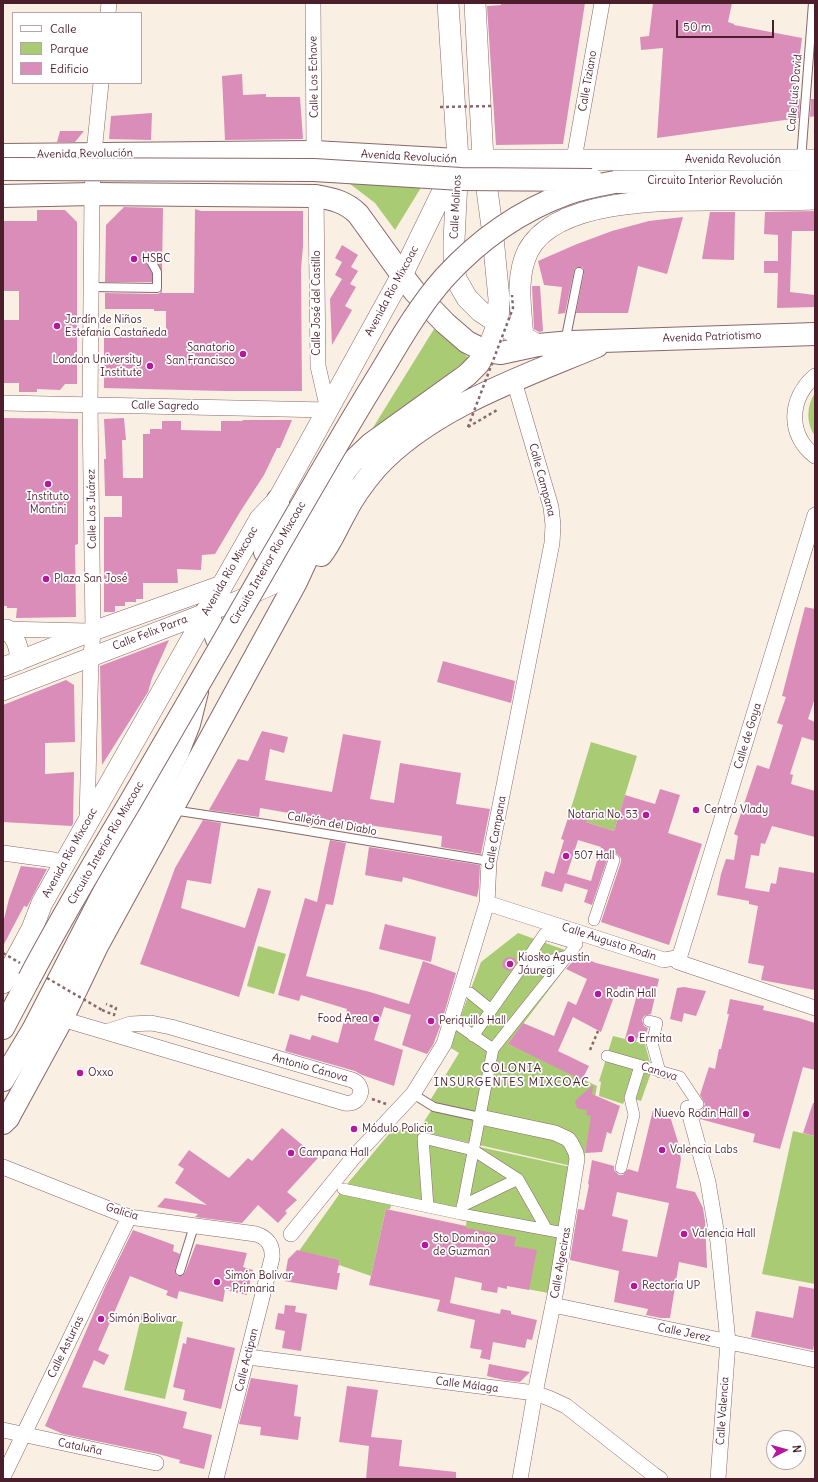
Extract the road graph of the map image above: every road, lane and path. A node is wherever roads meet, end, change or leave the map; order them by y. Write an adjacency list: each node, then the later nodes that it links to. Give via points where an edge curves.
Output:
1 (313, 3): 9 (street, Calle Los Echave)
2 (448, 3): 13 (main road, Calle Molinos)
3 (475, 3): 14 (main road)
4 (602, 3): 12 (street, Calle Tiziano)
5 (813, 3): 15 (lane, Calle Luis David)
6 (101, 84): 10 (street, Calle Los Juárez)
7 (492, 106): 8 (path, bridge)
8 (440, 107)
9 (314, 152): 10 (main road, Avenida Revolución); 13 (main road, Avenida Revolución)
10 (94, 153): 11 (main road, Avenida Revolución); 19 (street, Calle Los Juárez)
11 (3, 155)
12 (574, 159): 14 (main road, Avenida Revolución); 15 (main road, Avenida Revolución)
13 (458, 160): 14 (main road, Avenida Revolución); 25 (main road, Avenida Río Mixcoac); 28 (main road, Calle Molinos, via 454,247 456,279 473,304)
14 (483, 160): 28 (main road, via 497,277)
15 (808, 160)
16 (3, 169): 18 (main road, bridge, via 314,170 461,178 579,179)
17 (815, 181): 18 (main road, Circuito Interior Revolución)
18 (615, 182): 66 (main road, Circuito Interior Río Mixcoac, bridge, via 568,193 521,215 470,253 429,297 338,442)
19 (92, 194): 20 (main road); 21 (main road); 26 (street, Calle Los Juárez)
20 (3, 196)
21 (316, 196): 25 (main road, via 336,200 351,208 365,222); 39 (street, Calle José del Castillo, via 318,366)
22 (815, 200): 30 (main road, via 676,200 610,206 567,219 536,239 525,259 520,294)
23 (151, 261): 26 (lane, via 157,272 157,288)
24 (579, 272): 32 (lane)
25 (402, 275): 33 (main road, via 445,323 468,342); 39 (main road, Avenida Río Mixcoac)
26 (92, 287): 37 (street, Calle Los Juárez)
27 (512, 295): 38 (path, bridge, via 513,308 468,427)
28 (498, 323): 30 (main road, Calle Molinos); 33 (main road)
29 (815, 334): 31 (main road, Avenida Patriotismo)
30 (530, 341): 32 (main road, Avenida Patriotismo); 33 (main road, Avenida Patriotismo, via 501,353)
31 (609, 341): 32 (main road, Avenida Patriotismo); 35 (main road, Avenida Patriotismo)
32 (565, 342)
33 (486, 351): 42 (main road, via 467,375 362,452 345,472)
34 (815, 376): 40 (street, via 802,390 794,418 799,437)
35 (514, 381): 44 (main road, via 465,404 419,430 391,454 362,485 326,548); 59 (street, Calle Campana, via 551,507 553,524 552,543)
36 (3, 403): 37 (street, Calle Sagredo)
37 (90, 404): 39 (street, Calle Sagredo); 49 (street, Calle Los Juárez)
38 (499, 408)
39 (328, 410): 41 (main road, Avenida Río Mixcoac)
40 (815, 456)
41 (278, 500): 45 (main road, Avenida Río Mixcoac, via 260,519); 46 (main road, via 278,530)
42 (326, 502): 44 (main road, via 321,528); 46 (street, Calle Felix Parra, via 272,585)
43 (815, 519): 64 (street, Calle de Goya)
44 (296, 582): 54 (main road)
45 (222, 586): 47 (main road, Avenida Río Mixcoac); 49 (street, Calle Felix Parra)
46 (239, 600): 47 (street, Calle Felix Parra); 50 (main road)
47 (206, 612): 50 (main road); 51 (street, Calle Felix Parra); 55 (main road, Avenida Río Mixcoac)
48 (5, 629): 49 (street); 52 (street, via 15,638 20,652)
49 (93, 632): 51 (street, Calle Los Juárez); 52 (street, Calle Felix Parra)
50 (217, 639): 84 (main road, via 200,676 189,724 178,752 33,1030)
51 (91, 656): 53 (street, Calle Felix Parra); 55 (street, Calle Los Juárez)
52 (11, 664)
53 (3, 691)
54 (171, 810): 59 (lane, Callejón del Diablo); 72 (main road, via 97,946)
55 (87, 823): 67 (main road, Avenida Río Mixcoac, via 42,903 32,929)
56 (3, 853): 57 (street)
57 (54, 860)
58 (614, 860): 61 (street)
59 (489, 862): 60 (street, Calle Campana)
60 (487, 903): 64 (street, Calle Augusto Rodin, via 664,960); 73 (street, Calle Campana)
61 (594, 920)
62 (3, 953): 66 (path, bridge)
63 (567, 956): 65 (street); 65 (street, via 577,944 544,934); 79 (street)
64 (680, 957): 70 (street, via 678,962)
65 (521, 968): 71 (street)
66 (32, 973): 69 (path, bridge, via 114,1015 116,1008); 75 (main road, Circuito Interior Río Mixcoac)
67 (3, 983)
68 (470, 993): 71 (street)
69 (106, 1004)
70 (815, 1008)
71 (491, 1010): 78 (street)
72 (62, 1019): 77 (street); 90 (main road)
73 (451, 1020): 78 (street); 85 (street, Calle Campana, via 444,1044)
74 (650, 1021): 83 (street, via 657,1023 652,1043)
75 (3, 1028)
76 (598, 1031): 80 (path)
77 (106, 1032): 86 (street, via 345,1103 356,1101); 86 (street, Antonio Cánova, via 131,1024 150,1023 171,1027 352,1080 358,1084)
78 (473, 1036): 79 (street)
79 (493, 1048): 89 (street)
80 (590, 1050)
81 (607, 1056): 82 (street, Canova)
82 (640, 1066): 83 (street, Canova); 93 (street, via 630,1098 634,1115)
83 (660, 1072): 87 (street, Canova, via 680,1077)
84 (3, 1080)
85 (413, 1094): 88 (street, Calle Campana); 89 (lane, via 434,1107)
86 (360, 1095): 88 (path)
87 (693, 1106): 106 (street, Calle Valencia, via 718,1242)
88 (401, 1109): 102 (street, Calle Campana, via 353,1158)
89 (480, 1116): 91 (street); 105 (street, Calle Algeciras, via 555,1133 568,1139 574,1147 577,1164)
90 (5, 1126)
91 (473, 1150): 94 (street); 96 (street, via 423,1138); 97 (street)
92 (3, 1167): 98 (street, Galicia)
93 (621, 1168)
94 (518, 1179): 97 (street); 100 (street)
95 (343, 1189): 96 (street)
96 (428, 1207): 97 (street)
97 (462, 1210): 100 (street)
98 (129, 1217): 99 (street, Galicia); 111 (street, Calle Asturias)
99 (194, 1226): 103 (street, Galicia, via 256,1234); 104 (lane)
100 (547, 1230): 101 (street)
101 (564, 1233)
102 (291, 1234)
103 (269, 1242): 107 (street, Calle Actipan, via 272,1247 272,1258)
104 (180, 1271)
105 (553, 1305): 106 (street, Calle Jerez); 109 (street, Calle Algeciras)
106 (728, 1342): 108 (street, Calle Jerez); 117 (street, Calle Valencia)
107 (248, 1357): 109 (street, Calle Málaga); 114 (street, Calle Actipan)
108 (815, 1360)
109 (535, 1393): 115 (street, Calle Algeciras); 116 (street, Calle Málaga, via 566,1406)
110 (3, 1430): 111 (street, Cataluña)
111 (23, 1435): 112 (street, Cataluña); 113 (street, Calle Asturias)
112 (156, 1463)
113 (3, 1477)
114 (216, 1479)
115 (520, 1479)
116 (660, 1479)
117 (718, 1479)

